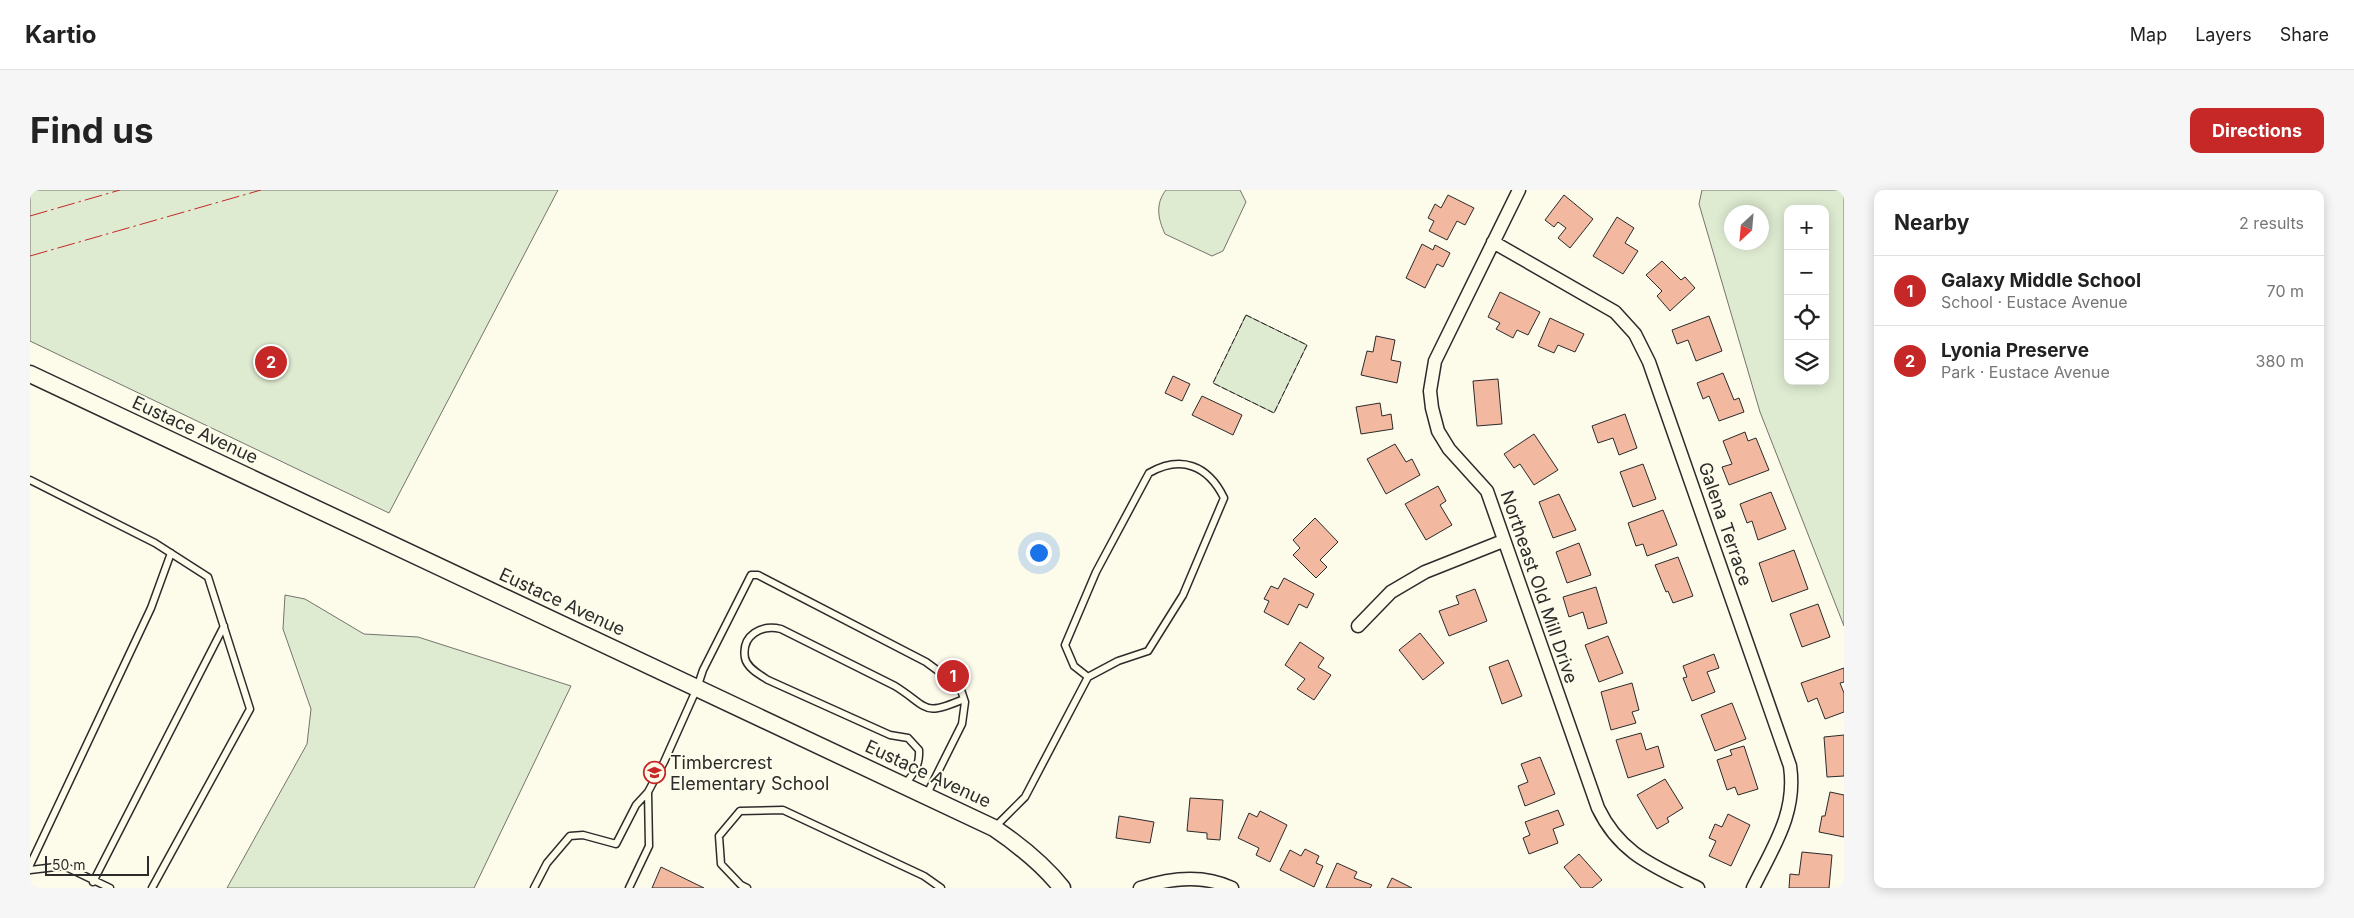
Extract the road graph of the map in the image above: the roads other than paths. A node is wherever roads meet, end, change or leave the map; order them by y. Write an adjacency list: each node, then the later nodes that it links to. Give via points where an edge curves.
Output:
1 (1519, 190): 2 (street, Northeast Old Mill Drive)
2 (1493, 242): 5 (street, Northeast Old Mill Drive, via 1435,362 1430,391 1438,431 1449,449 1487,492); 29 (street, Galena Terrace, via 1615,312 1635,334 1649,362 1790,766 1792,794 1786,819)
3 (30, 374): 10 (street, Eustace Avenue)
4 (30, 480): 6 (lane)
5 (1503, 541): 8 (street, via 1425,572 1391,592); 28 (street, Northeast Old Mill Drive, via 1607,826 1636,856)
6 (171, 553): 7 (lane, via 208,576); 16 (lane, via 151,608)
7 (224, 626): 18 (lane); 20 (lane, via 250,708)
8 (1358, 626)
9 (1088, 677): 9 (lane, via 1118,661 1148,651 1183,595 1224,498 1217,483 1196,466 1164,464 1148,473 1096,572 1065,645 1074,666); 15 (lane, via 1025,798)
10 (697, 688): 11 (lane, via 747,580 751,575 758,575 926,662 960,687); 12 (street, Eustace Avenue); 13 (lane)
11 (964, 699): 12 (lane, via 938,710 922,708 895,686 781,629 771,626 758,629 751,635 745,658 751,668 768,680 890,735 908,738 919,750 920,759); 14 (lane, via 962,724)
12 (904, 785): 14 (street, Eustace Avenue)
13 (648, 792): 21 (lane, via 636,805 616,844 583,834 570,836 547,863); 22 (lane, via 650,846)
14 (926, 796): 15 (street, Eustace Avenue)
15 (994, 828): 25 (street, Eustace Avenue, via 1018,844)
16 (30, 865)
17 (30, 870): 18 (lane, via 64,866)
18 (93, 882): 19 (lane)
19 (110, 888)
20 (152, 888)
21 (534, 888)
22 (630, 888)
23 (747, 888): 24 (lane, via 721,864 719,836 740,811 783,810 924,876)
24 (940, 888)
25 (1062, 888)
26 (1140, 888): 27 (street, via 1188,878)
27 (1232, 888)
28 (1698, 888)
29 (1753, 888)

